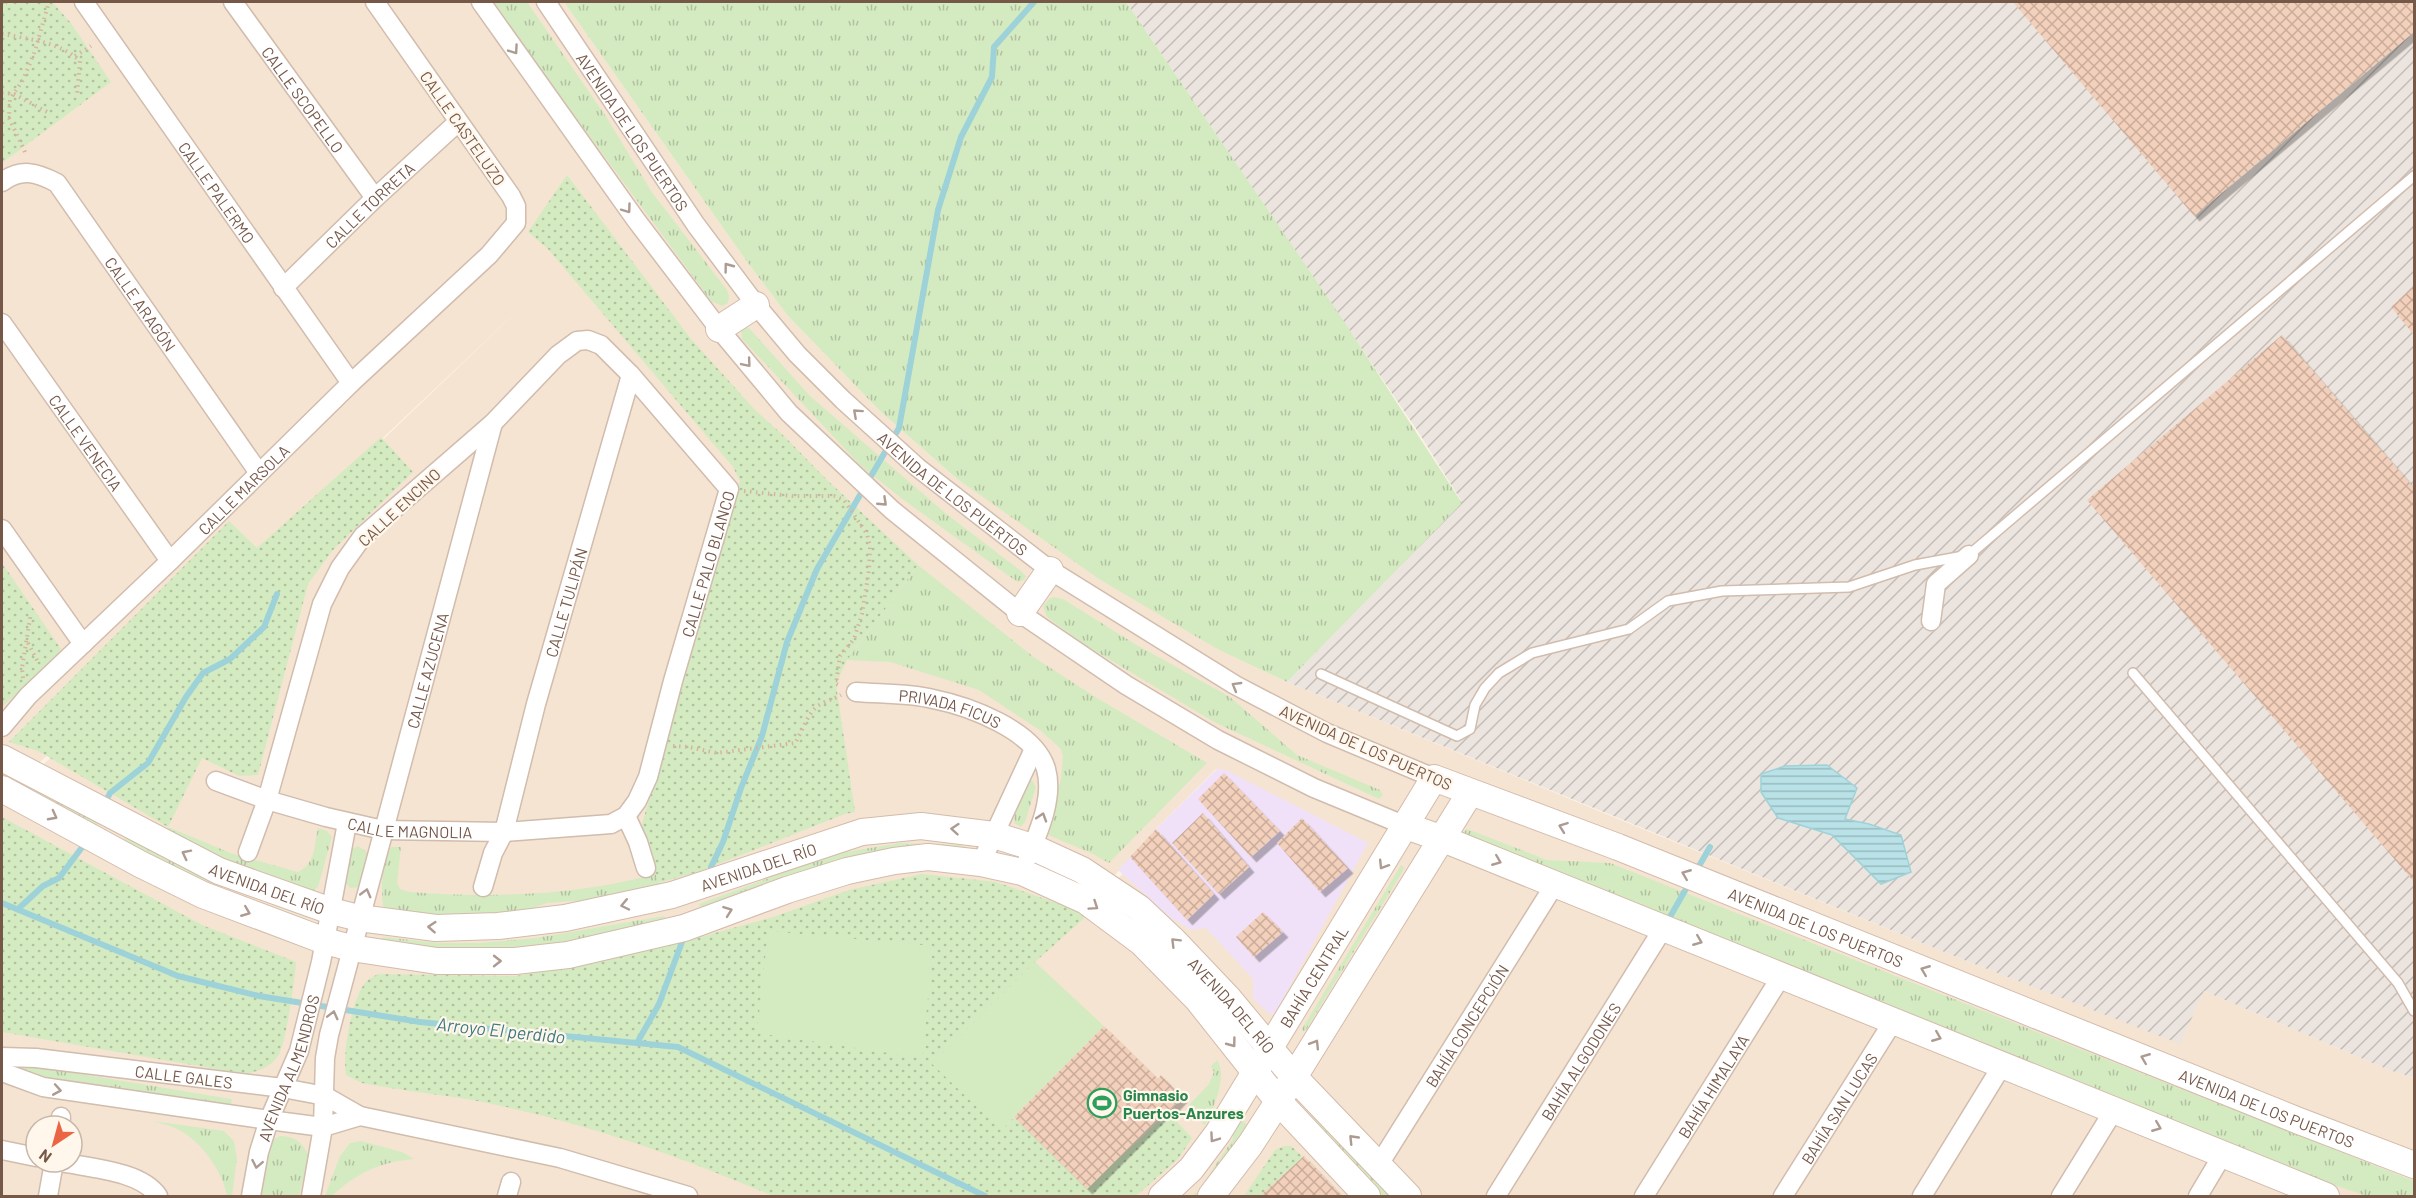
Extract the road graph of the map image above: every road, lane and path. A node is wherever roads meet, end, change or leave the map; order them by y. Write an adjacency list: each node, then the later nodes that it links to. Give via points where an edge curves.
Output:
1 (49, 2): 8 (path)
2 (84, 2): 21 (street, CALLE PALERMO)
3 (233, 2): 19 (street, CALLE SCOPELLO)
4 (375, 2): 15 (street, CALLE CASTELUZO)
5 (481, 2): 24 (street, one-way to 24)
6 (546, 2): 22 (street, AVENIDA DE LOS PUERTOS, one-way to 6, via 696,225)
7 (2, 34): 8 (path)
8 (38, 41): 10 (path); 12 (path)
9 (91, 46): 10 (path)
10 (75, 56): 13 (path, via 80,61)
11 (2, 93): 12 (path)
12 (14, 94): 14 (path); 16 (path, via 9,118)
13 (77, 95)
14 (51, 114)
15 (458, 122): 19 (street, CALLE TORRETA); 20 (street, CALLE CASTELUZO, via 516,206 516,223)
16 (25, 152)
17 (2415, 176): 33 (lane)
18 (2, 182): 30 (street, CALLE ARAGÓN, via 12,174 29,171 57,183)
19 (375, 198): 21 (street, CALLE TORRETA)
20 (489, 255): 28 (street, CALLE MARSOLA)
21 (283, 288): 28 (street, CALLE PALERMO)
22 (756, 305): 24 (street); 35 (street, AVENIDA DE LOS PUERTOS, one-way to 22, via 899,452 797,354)
23 (2, 323): 25 (street, CALLE VENECIA)
24 (719, 329): 37 (street, one-way to 37, via 789,413 892,510)
25 (8, 350): 34 (street, CALLE VENECIA)
26 (558, 355): 27 (street, CALLE PALO BLANCO, via 577,341 588,340 601,345); 29 (street, CALLE ENCINO)
27 (631, 375): 31 (street, CALLE PALO BLANCO); 58 (street, CALLE TULIPÁN, via 536,704)
28 (351, 383): 30 (street, CALLE MARSOLA)
29 (493, 423): 52 (street, CALLE ENCINO, via 363,536 340,568 322,604); 57 (street, CALLE AZUCENA)
30 (259, 473): 34 (street, CALLE MARSOLA)
31 (729, 489): 42 (path, via 834,496 844,500 867,534 869,570 862,614 854,639 840,656 836,684); 45 (street, CALLE PALO BLANCO)
32 (2, 529): 39 (street)
33 (1968, 555): 38 (street, via 1936,584); 41 (lane, via 1915,565 1849,587 1722,591 1668,601 1629,629 1532,653 1499,673 1475,705 1470,729 1457,736)
34 (170, 561): 39 (street, CALLE MARSOLA)
35 (1050, 570): 37 (street); 48 (street, AVENIDA DE LOS PUERTOS, one-way to 35, via 1287,714 1235,686)
36 (32, 613): 43 (path, via 22,668)
37 (1020, 614): 56 (street, via 1218,740 1314,788)
38 (1931, 621)
39 (83, 644): 43 (street, CALLE MARSOLA)
40 (2133, 673): 79 (lane, via 2398,983)
41 (1321, 674)
42 (856, 692): 45 (path, via 823,702 812,711 795,743 717,753); 46 (street, PRIVADA FICUS, via 933,698 1011,728)
43 (28, 696): 44 (street, CALLE MARSOLA)
44 (2, 727)
45 (657, 744): 54 (street, CALLE PALO BLANCO, via 638,801)
46 (1034, 749): 59 (street); 62 (street, PRIVADA FICUS, one-way to 46, via 1047,802 1048,785 1046,767)
47 (2, 758): 53 (street, AVENIDA DEL RÍO)
48 (1434, 778): 51 (street, AVENIDA DE LOS PUERTOS); 56 (street, BAHÍA CENTRAL)
49 (216, 780): 52 (street, CALLE MAGNOLIA)
50 (2, 789): 61 (street, AVENIDA DEL RÍO, one-way to 61)
51 (1470, 793): 60 (street); 97 (street, AVENIDA DE LOS PUERTOS, one-way to 51, via 1618,847)
52 (267, 800): 55 (street, CALLE MAGNOLIA); 63 (street, CALLE ENCINO)
53 (117, 818): 61 (street); 72 (street, AVENIDA DEL RÍO, one-way to 53, via 219,871)
54 (618, 820): 58 (street, CALLE MAGNOLIA); 65 (street, via 638,842)
55 (347, 823): 57 (street, CALLE MAGNOLIA); 72 (street)
56 (1406, 826): 60 (street); 81 (street, BAHÍA CENTRAL, one-way to 81)
57 (383, 830): 58 (street, CALLE MAGNOLIA); 73 (street, CALLE AZUCENA, one-way to 57)
58 (504, 832): 69 (street, CALLE TULIPÁN)
59 (994, 835): 62 (street, AVENIDA DEL RÍO); 64 (street); 71 (street, AVENIDA DEL RÍO, one-way to 71, via 921,826 862,832)
60 (1443, 839): 68 (street, one-way to 68); 86 (street, one-way to 60)
61 (105, 844): 77 (street, AVENIDA DEL RÍO, one-way to 77)
62 (1032, 847): 66 (street, AVENIDA DEL RÍO); 67 (street, PRIVADA FICUS)
63 (248, 852)
64 (981, 862): 67 (street, AVENIDA DEL RÍO); 75 (street, AVENIDA DEL RÍO, one-way to 64, via 847,871 928,857)
65 (646, 868)
66 (1082, 870): 70 (street); 81 (street, AVENIDA DEL RÍO, one-way to 66, via 1174,941 1139,908)
67 (1022, 872): 70 (street, AVENIDA DEL RÍO)
68 (1555, 884): 74 (street); 98 (street, BAHÍA CONCEPCIÓN)
69 (483, 887)
70 (1068, 892): 85 (street, AVENIDA DEL RÍO, one-way to 85, via 1115,921 1167,968 1198,1000)
71 (672, 895): 73 (street, AVENIDA DEL RÍO, one-way to 73, via 565,918 498,926 436,928); 75 (street)
72 (331, 911): 73 (street, AVENIDA DEL RÍO); 77 (street, AVENIDA ALMENDROS)
73 (359, 918): 76 (street, CALLE AZUCENA)
74 (1664, 927): 78 (street, one-way to 78); 110 (street, BAHÍA ALGODONES)
75 (684, 928): 76 (street, AVENIDA DEL RÍO, one-way to 75, via 437,961 515,961 568,955)
76 (351, 948): 77 (street, AVENIDA DEL RÍO); 88 (street, AVENIDA ALMENDROS, one-way to 76, via 325,1058)
77 (323, 952): 87 (street, AVENIDA ALMENDROS, via 299,1051)
78 (1782, 975): 80 (street); 111 (street, BAHÍA HIMALAYA)
79 (2415, 1011)
80 (1894, 1020): 83 (street, one-way to 83); 112 (street, BAHÍA SAN LUCAS)
81 (1269, 1049): 85 (street, BAHÍA CENTRAL); 86 (street, AVENIDA DEL RÍO)
82 (2, 1057): 87 (street, CALLE GALES)
83 (2003, 1064): 90 (street); 113 (street)
84 (2, 1072): 92 (street, CALLE GALES, one-way to 92, via 54,1089)
85 (1254, 1073): 89 (street, AVENIDA DEL RÍO); 106 (street, BAHÍA CENTRAL, one-way to 106, via 1218,1133 1191,1169)
86 (1294, 1077): 89 (street); 98 (street, AVENIDA DEL RÍO, one-way to 86)
87 (283, 1088): 88 (street, CALLE GALES); 92 (street, AVENIDA ALMENDROS)
88 (325, 1096): 91 (street, CALLE GALES); 93 (street, AVENIDA ALMENDROS)
89 (1278, 1101): 107 (street); 108 (street, AVENIDA DEL RÍO)
90 (2114, 1110): 95 (street, one-way to 95); 114 (street)
91 (360, 1116): 93 (street, CALLE GALES); 105 (street, CALLE GALES, via 560,1158)
92 (269, 1120): 93 (street, CALLE GALES); 103 (street, AVENIDA ALMENDROS, one-way to 103)
93 (323, 1126): 104 (street, AVENIDA ALMENDROS)
94 (2, 1150): 96 (street)
95 (2223, 1154): 115 (street); 116 (street)
96 (24, 1155)
97 (2415, 1165)
98 (1378, 1166): 109 (street, AVENIDA DEL RÍO)
99 (84, 1167): 102 (street, via 138,1179 151,1186)
100 (52, 1174): 101 (street)
101 (48, 1197)
102 (158, 1197)
103 (250, 1197)
104 (311, 1197)
105 (688, 1197)
106 (1162, 1197)
107 (1211, 1197)
108 (1367, 1197)
109 (1408, 1197)
110 (1496, 1197)
111 (1644, 1197)
112 (1783, 1197)
113 (1922, 1197)
114 (2061, 1197)
115 (2198, 1197)
116 (2326, 1197)

